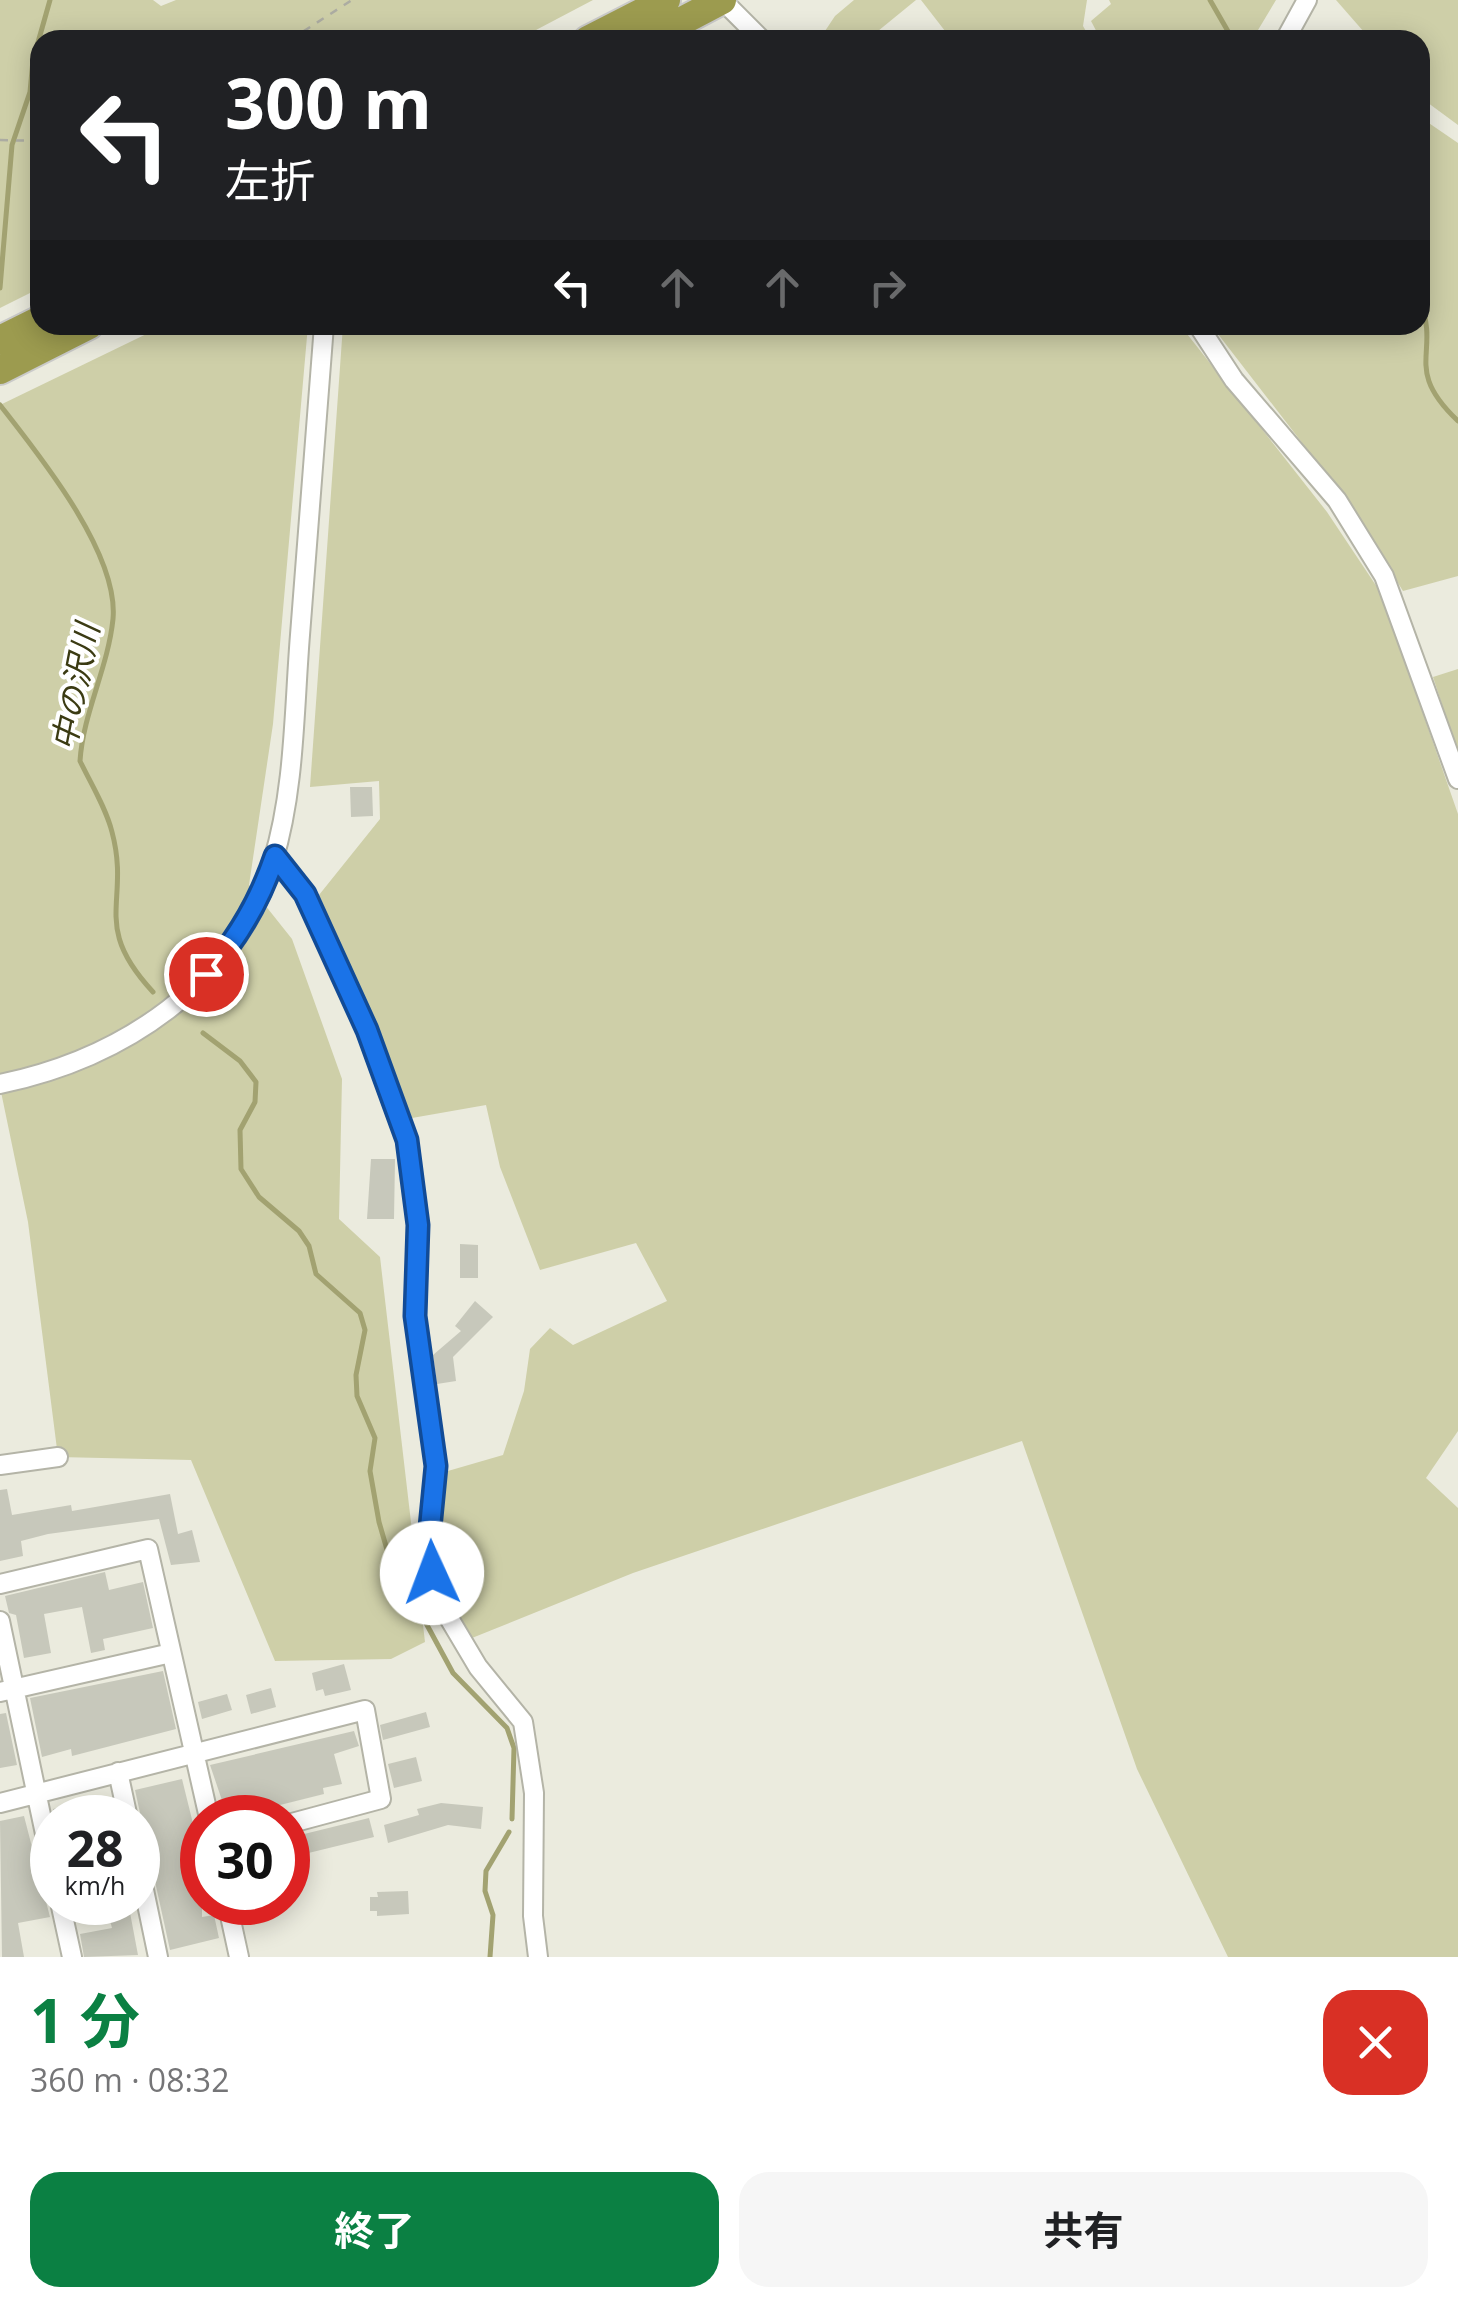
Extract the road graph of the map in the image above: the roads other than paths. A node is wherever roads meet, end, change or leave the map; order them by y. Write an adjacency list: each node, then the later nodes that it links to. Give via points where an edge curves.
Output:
1 (666, 0): 4 (highway)
2 (722, 0): 5 (highway); 6 (street)
3 (1308, 0): 7 (street)
4 (608, 30)
5 (665, 30)
6 (752, 30)
7 (1291, 30)
8 (30, 325): 12 (highway)
9 (69, 335): 13 (highway)
10 (323, 335): 15 (street, via 288,786)
11 (1205, 335): 14 (street, via 1234,380 1336,500 1384,576)
12 (0, 340)
13 (0, 370)
14 (1458, 779)
15 (275, 856): 16 (street, via 264,889 224,954 188,994 99,1054); 36 (street, via 305,894 367,1030 407,1140 418,1225 415,1316 436,1466 428,1548 437,1598 478,1668 523,1722 534,1793)
16 (0, 1084)
17 (58, 1457): 18 (street)
18 (0, 1464)
19 (0, 1584): 21 (street, via 148,1549)
20 (0, 1621): 22 (street)
21 (171, 1653): 22 (street); 23 (street)
22 (7, 1690): 25 (street)
23 (195, 1752): 24 (street); 27 (street); 29 (street, via 366,1710 382,1798)
24 (118, 1772): 25 (street); 26 (street)
25 (37, 1793): 28 (street)
26 (123, 1795)
27 (204, 1795)
28 (0, 1803)
29 (310, 1818)
30 (65, 1925): 33 (street)
31 (151, 1925): 34 (street)
32 (232, 1925): 35 (street)
33 (72, 1957)
34 (158, 1957)
35 (239, 1957)
36 (538, 1957)

